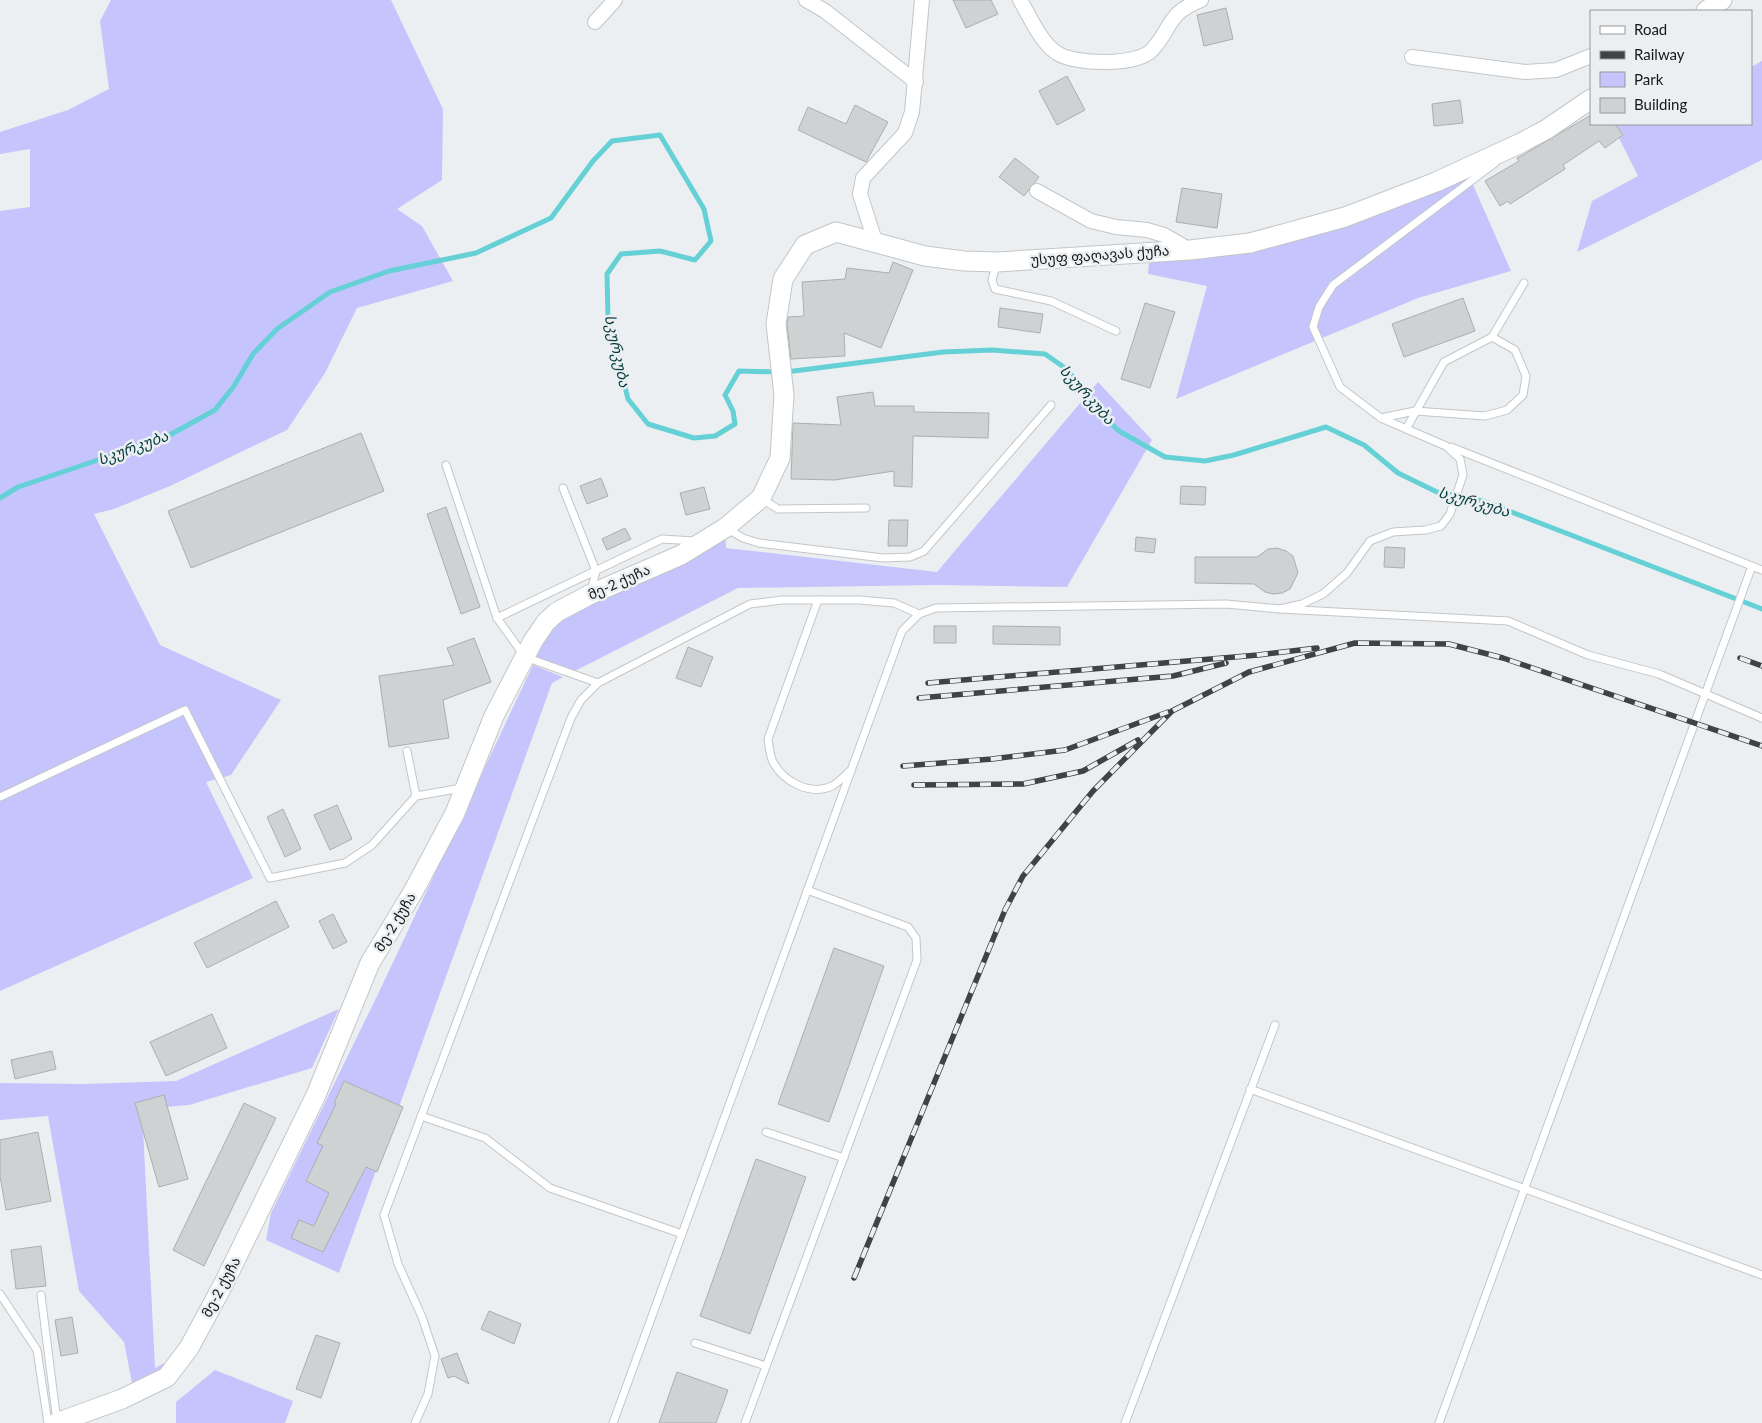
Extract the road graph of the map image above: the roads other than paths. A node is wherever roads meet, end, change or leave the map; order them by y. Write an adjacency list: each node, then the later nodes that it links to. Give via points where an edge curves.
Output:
1 (615, 0): 8 (street)
2 (806, 0): 11 (street, via 825,11)
3 (922, 0): 11 (street)
4 (1020, 0): 5 (street, via 1038,32 1057,53 1094,64 1141,58 1152,50 1179,11)
5 (1201, 0)
6 (1722, 0): 7 (street)
7 (1707, 10)
8 (595, 22)
9 (1590, 56): 10 (street, via 1556,70 1526,72)
10 (1412, 57)
11 (916, 82): 15 (street, via 905,133 863,178 860,194)
12 (1590, 100): 13 (street, უსუფ ფაღავას ქუჩა)
13 (1516, 146): 16 (street, უსუფ ფაღავას ქუჩა, via 1436,182 1345,217 1250,243); 23 (lane, via 1333,286 1319,307 1313,327 1340,386)
14 (1037, 192): 16 (street, via 1091,221 1147,230 1164,235)
15 (875, 241): 17 (street, უსუფ ფაღავას ქუჩა, via 925,256 964,262); 26 (street, უსუფ ფაღავას ქუჩა, via 836,232 805,245 783,279 776,324 784,395)
16 (1190, 250): 17 (street, უსუფ ფაღავას ქუჩა)
17 (997, 262): 19 (lane, via 992,280 995,289 1051,301)
18 (1524, 283): 20 (lane)
19 (1116, 331)
20 (1492, 337): 22 (lane, via 1444,362); 22 (lane, via 1515,350 1526,376 1523,395 1507,410 1485,416)
21 (1051, 405): 31 (lane, via 924,550 910,557 883,558 759,543)
22 (1415, 411): 23 (lane); 24 (lane)
23 (1381, 418): 24 (lane)
24 (1406, 429): 25 (lane)
25 (1446, 446): 33 (lane); 38 (lane, via 1460,459 1463,474 1450,514 1441,526 1393,532 1370,541 1347,573 1323,594 1302,604)
26 (780, 458): 29 (street, მე-2 ქუჩა)
27 (446, 465): 40 (lane)
28 (563, 488): 35 (lane)
29 (761, 498): 30 (lane, via 778,509); 31 (street, მე-2 ქუჩა)
30 (866, 508)
31 (725, 528): 32 (street, მე-2 ქუჩა)
32 (704, 541): 35 (lane, via 662,539); 36 (street, მე-2 ქუჩა, via 680,555)
33 (1752, 566): 34 (lane); 43 (lane)
34 (1762, 570)
35 (596, 571): 36 (lane); 40 (lane)
36 (590, 594): 41 (street, მე-2 ქუჩა, via 557,612 546,622)
37 (818, 600): 39 (lane, via 894,603); 42 (lane, via 750,604); 46 (lane, via 768,739 773,761 786,779 806,788 820,790 834,785)
38 (1280, 609): 39 (lane, via 1226,604 936,608); 43 (lane, via 1508,621 1588,655 1659,674)
39 (919, 614): 46 (lane, via 902,631)
40 (496, 618): 41 (lane)
41 (525, 656): 42 (lane); 47 (street, მე-2 ქუჩა, via 494,716)
42 (598, 683): 53 (lane, via 581,700 571,718)
43 (1704, 695): 44 (lane); 56 (lane)
44 (1762, 718)
45 (407, 751): 48 (lane)
46 (851, 770): 50 (lane)
47 (465, 788): 48 (lane); 64 (street, მე-2 ქუჩა, via 413,892 370,963 316,1095 189,1348 167,1377 122,1400)
48 (416, 796): 49 (lane, via 372,845 345,863 270,878 185,710)
49 (0, 797)
50 (807, 890): 55 (lane, via 908,927 916,938 917,960); 57 (lane)
51 (1274, 1025): 52 (lane)
52 (1250, 1089): 56 (lane); 68 (lane)
53 (421, 1116): 57 (lane, via 485,1138 550,1188); 65 (lane, via 384,1215 398,1264 435,1356 428,1394)
54 (766, 1132): 55 (lane)
55 (844, 1158): 62 (lane)
56 (1524, 1188): 58 (lane); 69 (lane)
57 (682, 1234): 66 (lane)
58 (1762, 1275)
59 (0, 1294): 63 (lane, via 37,1350)
60 (41, 1295): 64 (lane)
61 (695, 1343): 62 (lane)
62 (766, 1366): 67 (lane)
63 (48, 1423)
64 (56, 1423)
65 (415, 1423)
66 (613, 1423)
67 (745, 1423)
68 (1125, 1423)
69 (1439, 1423)

